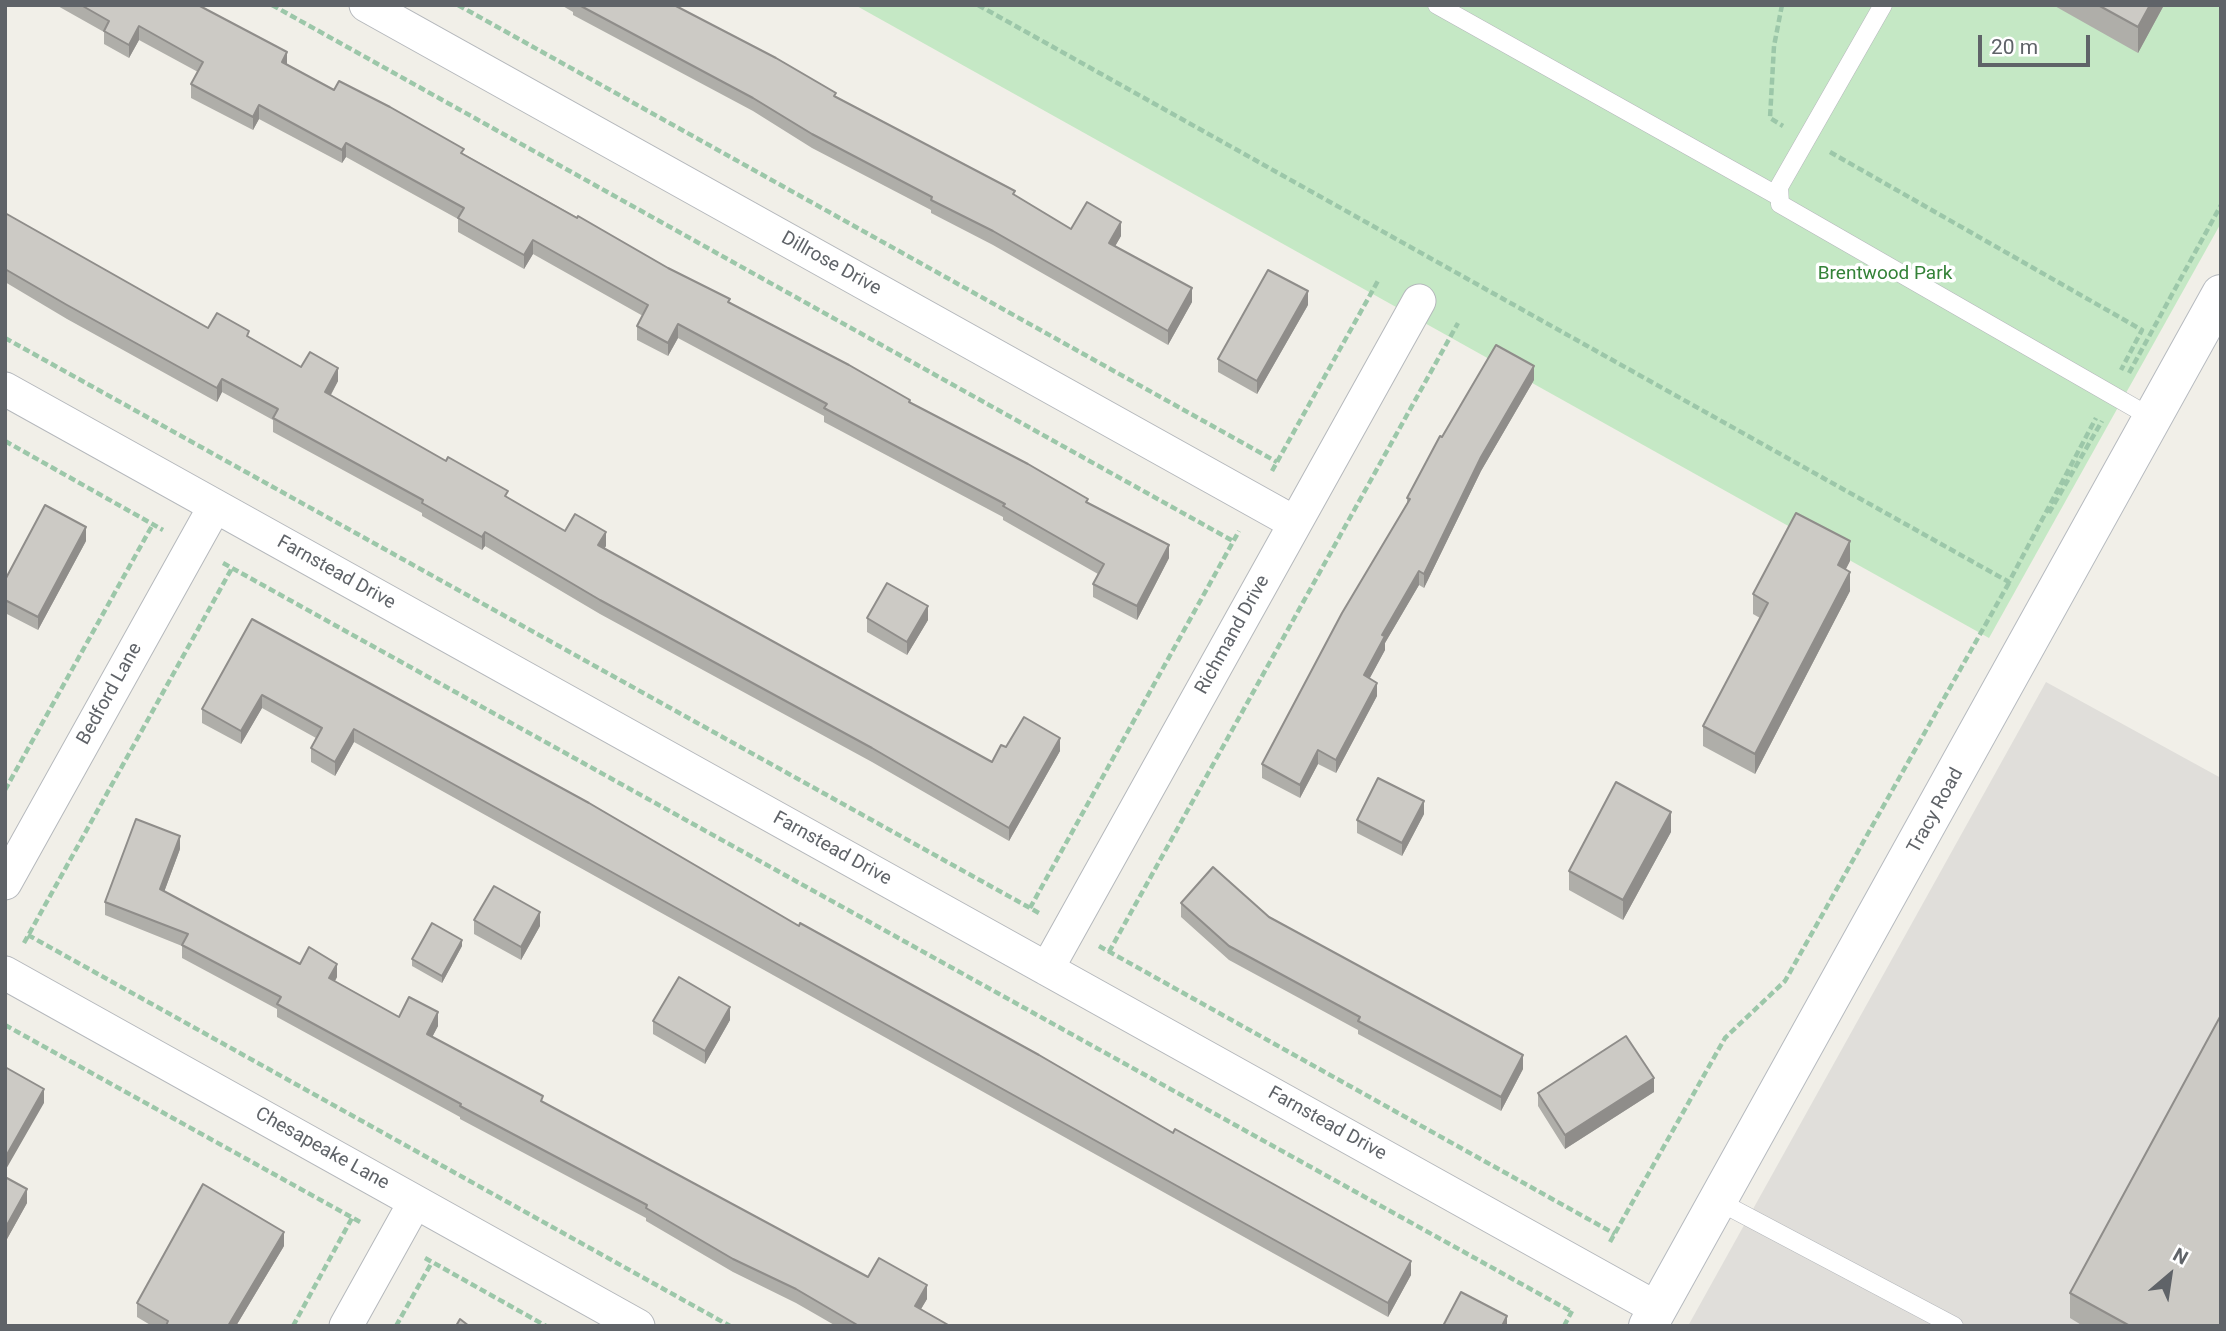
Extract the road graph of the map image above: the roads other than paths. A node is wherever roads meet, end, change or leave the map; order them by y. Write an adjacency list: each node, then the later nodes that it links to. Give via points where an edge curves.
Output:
1 (366, 5): 10 (street, Dillrose Drive)
2 (1437, 5): 4 (lane)
3 (1883, 5): 4 (lane)
4 (1778, 196): 8 (lane, via 1780,204)
5 (2221, 295): 8 (street, Tracy Road)
6 (1419, 301): 10 (street, Richmand Drive)
7 (5, 389): 9 (street, Farnstead Drive)
8 (2154, 419): 14 (street, Tracy Road)
9 (215, 506): 11 (street, Bedford Lane); 12 (street, Farnstead Drive)
10 (1295, 523): 12 (street, Richmand Drive)
11 (5, 883)
12 (1048, 969): 16 (street, Farnstead Drive, via 1593,1273)
13 (6, 973): 15 (street, Chesapeake Lane)
14 (1718, 1201): 16 (street, Tracy Road); 19 (lane)
15 (415, 1202): 17 (street); 18 (street, Chesapeake Lane)
16 (1653, 1317)
17 (346, 1326)
18 (638, 1326)
19 (1954, 1326)

